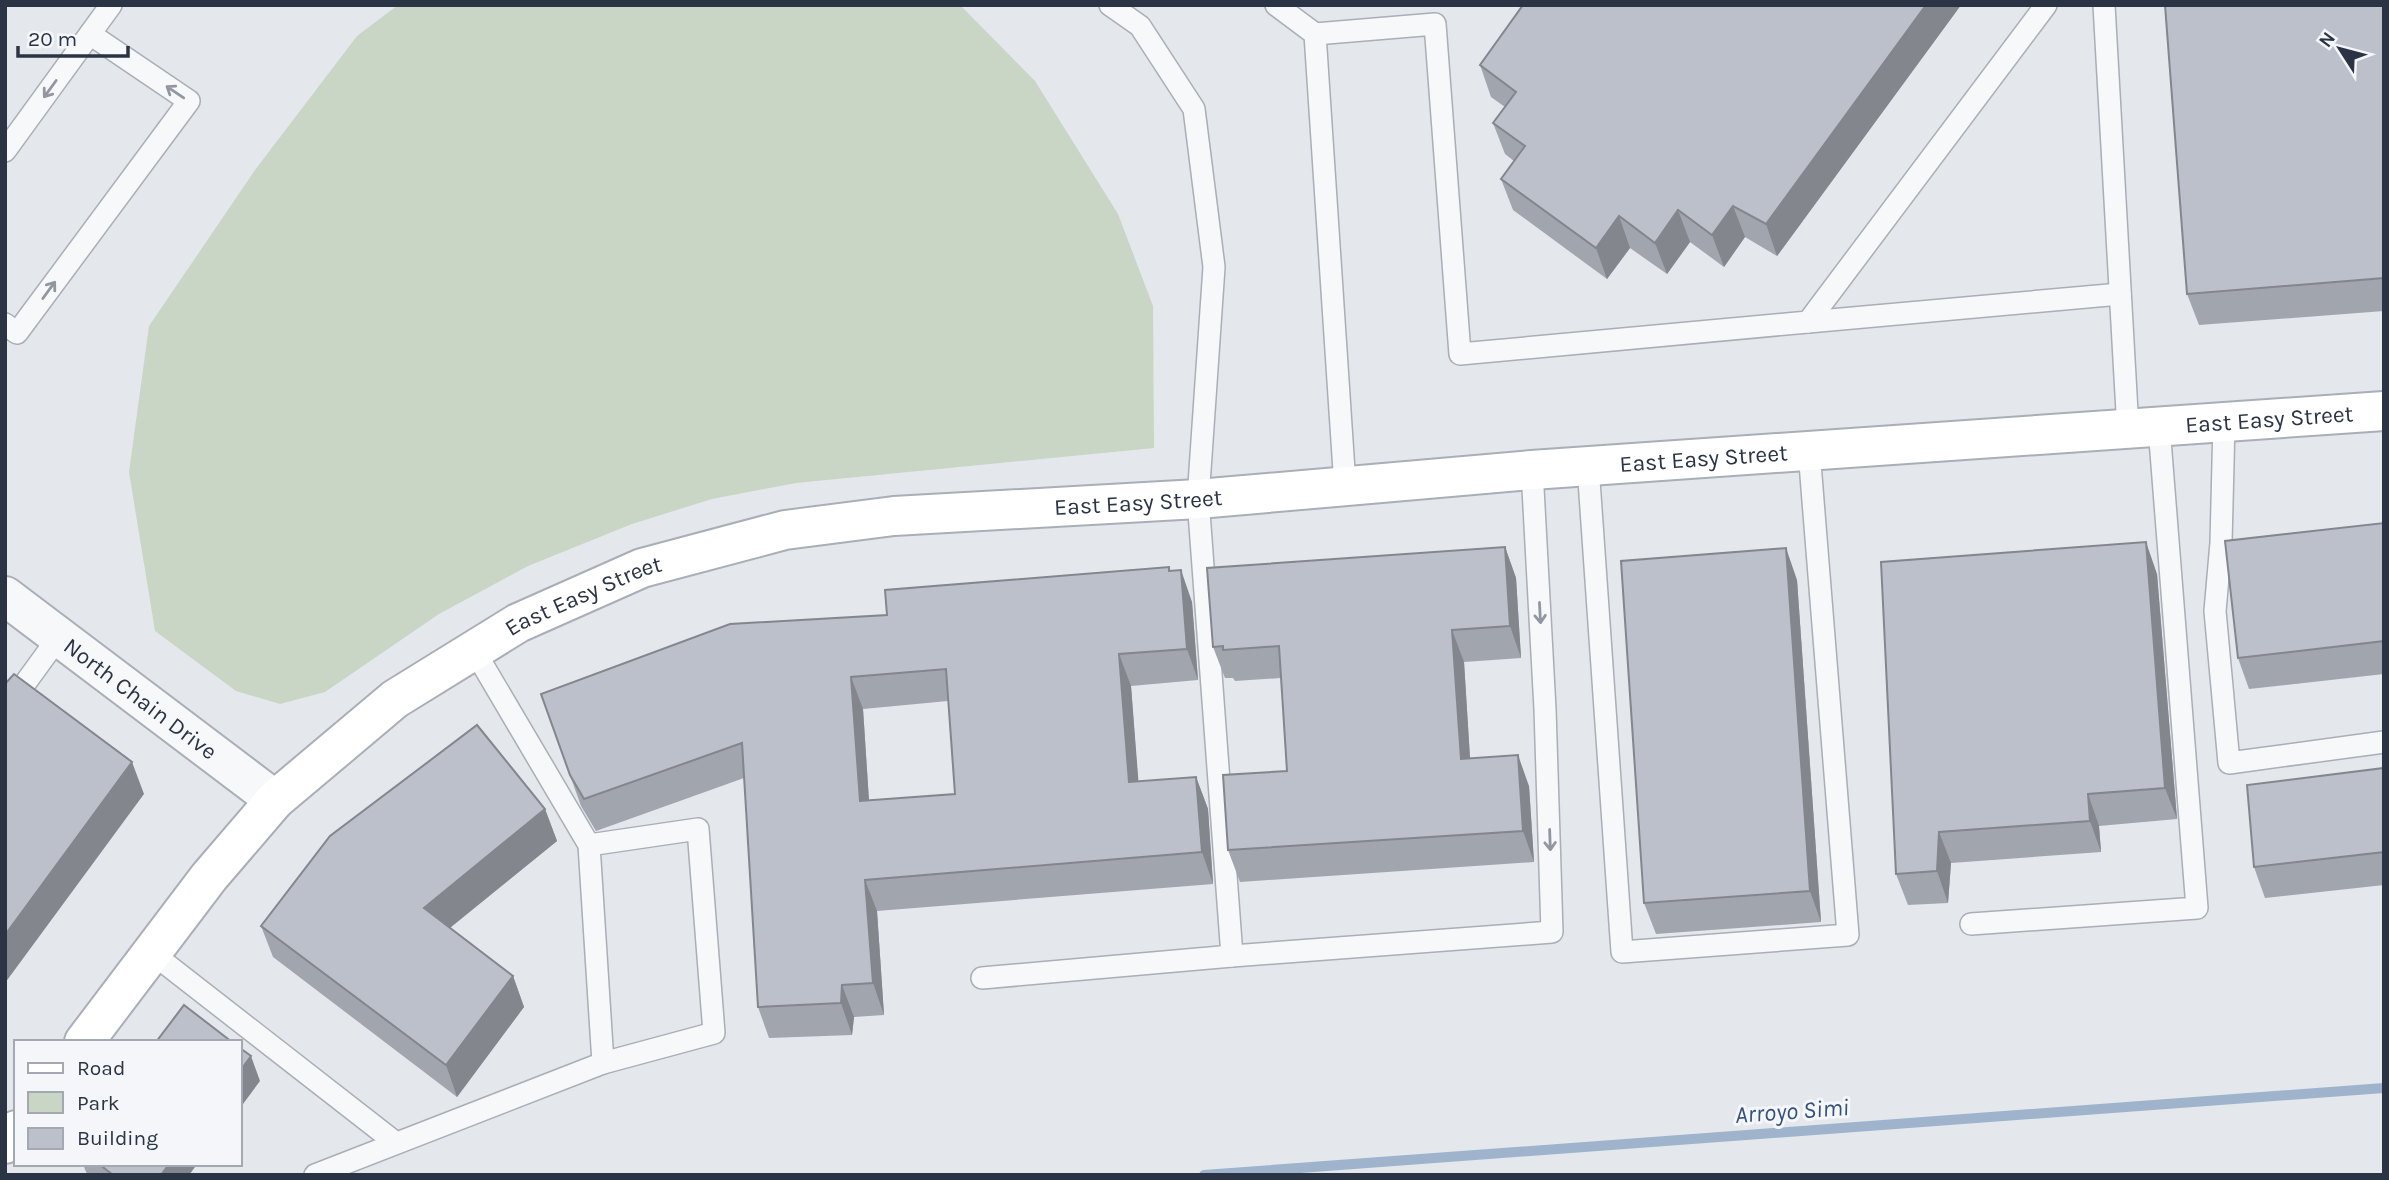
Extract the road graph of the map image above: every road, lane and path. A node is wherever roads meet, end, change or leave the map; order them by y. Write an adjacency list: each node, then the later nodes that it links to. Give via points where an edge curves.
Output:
1 (111, 5): 6 (lane)
2 (1110, 5): 19 (lane, via 1140,26 1194,109 1214,267)
3 (1276, 5): 7 (lane)
4 (2046, 5): 10 (lane)
5 (2104, 5): 9 (lane)
6 (90, 34): 8 (lane, one-way to 8); 11 (lane, one-way to 6, via 18,333 189,101)
7 (1315, 34): 10 (lane, via 1435,24 1460,354); 18 (lane)
8 (5, 152)
9 (2120, 294): 10 (lane); 14 (lane)
10 (1808, 322)
11 (5, 324)
12 (2384, 411): 13 (street, East Easy Street)
13 (2224, 423): 14 (street, East Easy Street); 21 (lane)
14 (2143, 429): 15 (street, East Easy Street); 29 (lane, via 2197,908)
15 (1809, 451): 16 (street, East Easy Street); 16 (lane, via 1848,935 1622,952)
16 (1588, 466): 17 (street, East Easy Street)
17 (1532, 470): 18 (street, East Easy Street); 31 (lane, one-way to 31, via 1552,932)
18 (1345, 486): 19 (street, East Easy Street)
19 (1198, 499): 24 (street, East Easy Street, via 894,516 785,530 642,568 518,623); 31 (lane)
20 (2248, 540): 21 (lane)
21 (2221, 543): 26 (lane, via 2215,611 2229,763)
22 (5, 596): 23 (street, North Chain Drive)
23 (58, 638): 25 (lane); 27 (street, North Chain Drive)
24 (474, 650): 27 (street, East Easy Street, via 395,699); 28 (lane)
25 (5, 711)
26 (2384, 742)
27 (275, 800): 30 (street, East Easy Street)
28 (589, 845): 34 (lane); 34 (lane, via 698,829 714,1033)
29 (1971, 924)
30 (152, 953): 33 (street, East Easy Street); 35 (lane)
31 (1232, 956): 32 (lane)
32 (982, 978)
33 (86, 1040)
34 (603, 1063): 35 (lane)
35 (396, 1143): 36 (lane)
36 (315, 1175)

